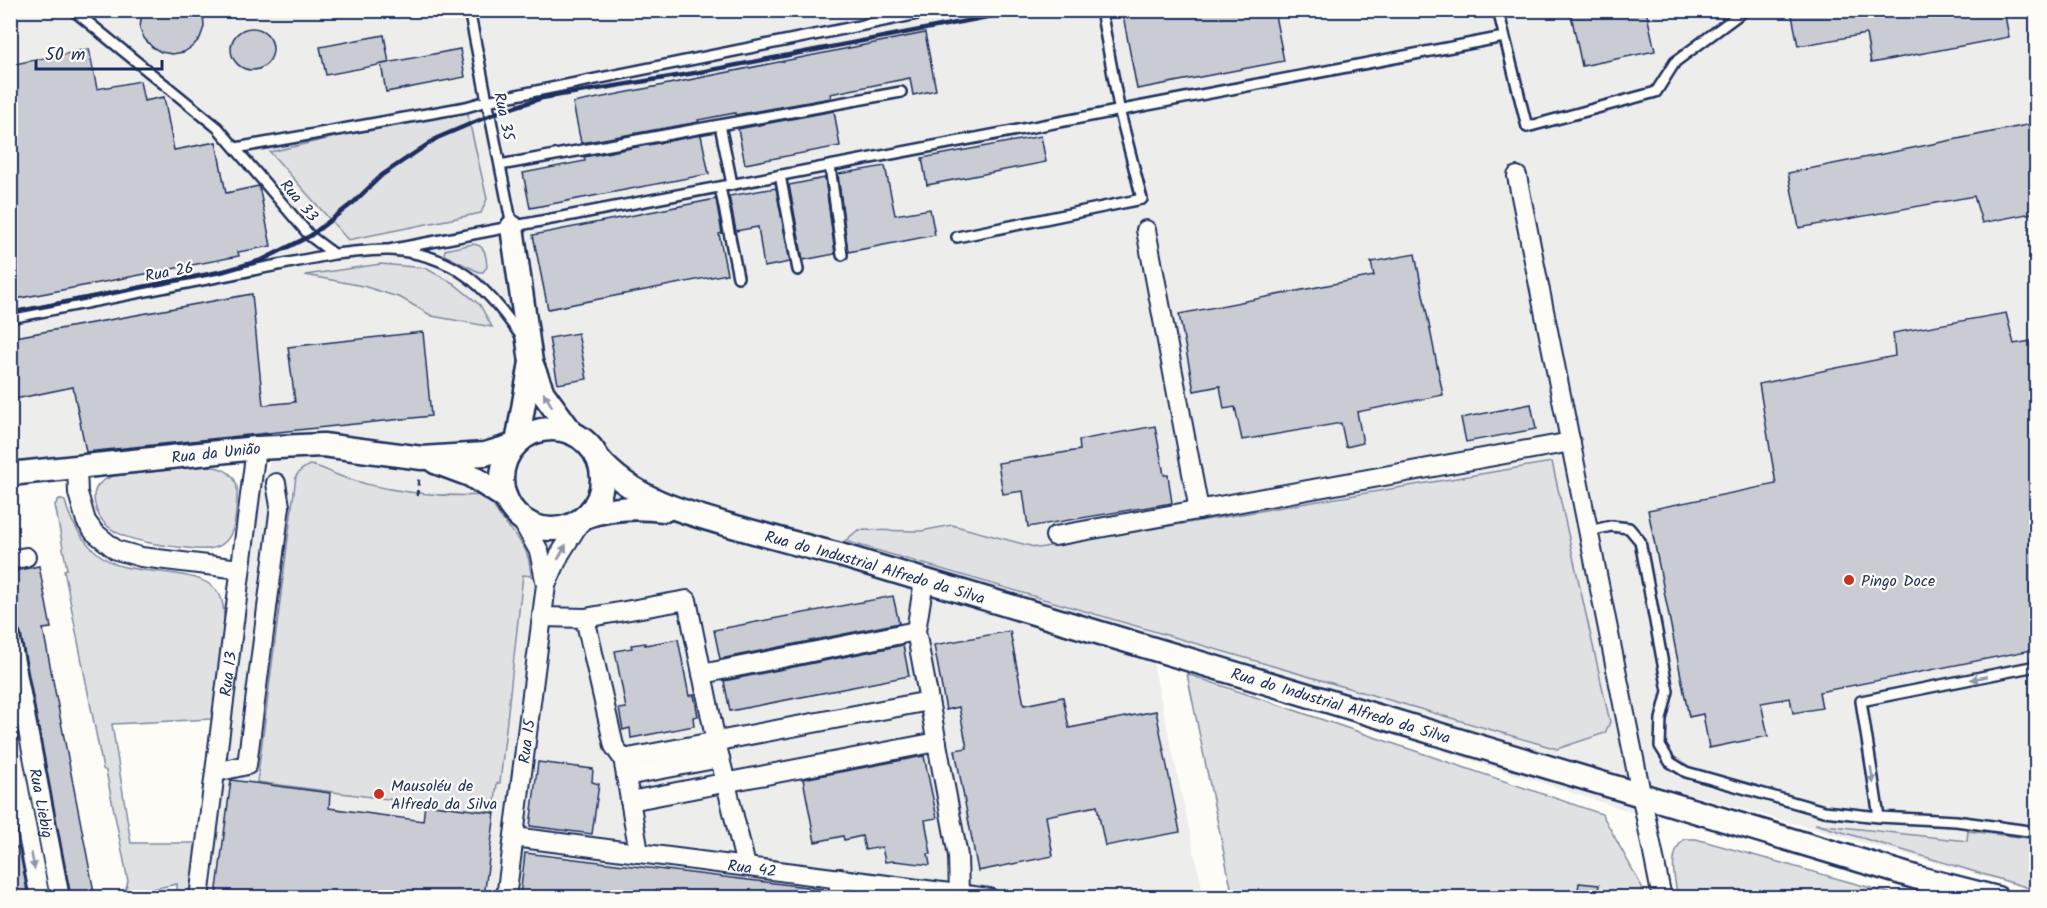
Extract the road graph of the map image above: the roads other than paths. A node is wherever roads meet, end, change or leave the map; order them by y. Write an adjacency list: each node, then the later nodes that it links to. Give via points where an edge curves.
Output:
1 (72, 10): 12 (lane, Rua 33, via 218,128)
2 (469, 10): 9 (lane, Rua 35)
3 (939, 10): 9 (lane)
4 (1101, 10): 10 (lane)
5 (1498, 10): 7 (lane)
6 (1745, 10): 7 (lane, via 1675,62 1656,92 1527,127)
7 (1504, 37): 10 (lane)
8 (901, 92): 11 (lane)
9 (487, 101): 12 (lane); 13 (lane, Rua 35)
10 (1120, 113): 14 (lane); 21 (lane, via 1142,199)
11 (720, 125): 13 (lane); 17 (lane)
12 (236, 148): 23 (lane, Rua 33, via 310,236)
13 (500, 165): 19 (lane, Rua 35)
14 (830, 166): 15 (lane); 24 (lane)
15 (780, 176): 17 (lane); 25 (lane)
16 (1517, 176): 30 (street)
17 (732, 184): 18 (lane)
18 (720, 187): 19 (lane); 26 (lane)
19 (512, 227): 22 (lane); 28 (street)
20 (1146, 230): 39 (street)
21 (957, 237)
22 (389, 250): 23 (lane); 28 (lane, via 436,259 475,281 502,310)
23 (334, 254): 27 (lane, Rua 26)
24 (842, 255)
25 (798, 270)
26 (738, 277)
27 (10, 318)
28 (529, 354): 29 (street, one-way to 28, via 543,393); 31 (street)
29 (572, 433): 31 (street, via 543,430); 33 (street, via 587,443)
30 (1571, 441): 39 (street); 43 (street)
31 (516, 444): 34 (street, Rua da União, via 485,454); 38 (street, via 503,470)
32 (256, 448): 34 (street, Rua da União, via 324,444); 35 (street, Rua da União); 45 (street, Rua 13)
33 (597, 457): 40 (street, Rua do Industrial Alfredo da Silva, via 622,482); 42 (street, via 602,473 601,490)
34 (422, 458): 38 (street, Rua da União, via 470,475)
35 (77, 467): 36 (street, Rua da União); 45 (street, via 86,521 116,550 141,557)
36 (10, 474)
37 (276, 483): 61 (street, via 280,507 247,765)
38 (506, 498): 41 (street)
39 (1199, 510): 44 (street)
40 (684, 513): 42 (street, Rua do Industrial Alfredo da Silva, via 624,508); 46 (street, Rua do Industrial Alfredo da Silva)
41 (520, 517): 42 (street, via 545,529 560,529); 47 (street, Rua 15, via 539,551)
42 (584, 518): 47 (street, Rua 15, one-way to 42, via 560,554)
43 (1589, 531): 63 (street); 66 (lane, via 1611,526 1629,528 1640,541 1668,691 1660,746 1670,762 1686,772 1824,811)
44 (1055, 536)
45 (240, 569): 61 (street, Rua 13)
46 (924, 581): 50 (street); 63 (street, Rua do Industrial Alfredo da Silva)
47 (546, 585): 48 (street, Rua 15)
48 (542, 617): 49 (street); 71 (street, Rua 15)
49 (585, 618): 53 (street, via 687,600); 60 (street, via 614,746)
50 (916, 631): 53 (street); 56 (street)
51 (10, 636): 54 (street, Rua Liebig)
52 (2037, 666): 66 (lane, one-way to 66, via 1861,702)
53 (702, 674): 59 (street)
54 (15, 681): 55 (street, Rua Liebig)
55 (16, 701): 65 (street, Rua Liebig)
56 (929, 701): 57 (street); 59 (street)
57 (937, 741): 62 (street); 76 (street, via 958,856)
58 (10, 742): 67 (street, Rua Liebig)
59 (718, 750): 60 (street); 62 (street)
60 (625, 768): 64 (street)
61 (216, 772): 79 (street, Rua 13)
62 (726, 783): 64 (street); 74 (street)
63 (1643, 796): 83 (street); 84 (street, Rua do Industrial Alfredo da Silva, via 1915,877)
64 (630, 801): 73 (street)
65 (44, 814): 67 (street); 69 (street, Rua Liebig)
66 (1879, 817): 68 (lane, via 1956,821)
67 (18, 819): 70 (street, Rua Liebig)
68 (2037, 832)
69 (48, 834): 70 (street); 78 (street, Rua Liebig)
70 (29, 837): 72 (street); 77 (street, Rua Liebig, one-way to 77)
71 (514, 837): 73 (street, Rua 42); 80 (street, Rua 15)
72 (10, 841)
73 (639, 853): 74 (street, Rua 42)
74 (746, 866): 75 (street, Rua 42)
75 (840, 878): 76 (street, Rua 42); 81 (street)
76 (959, 894): 82 (street, Rua 42)
77 (40, 897)
78 (60, 897)
79 (199, 897)
80 (506, 897)
81 (838, 897)
82 (990, 897)
83 (1662, 897)
84 (1997, 897)

